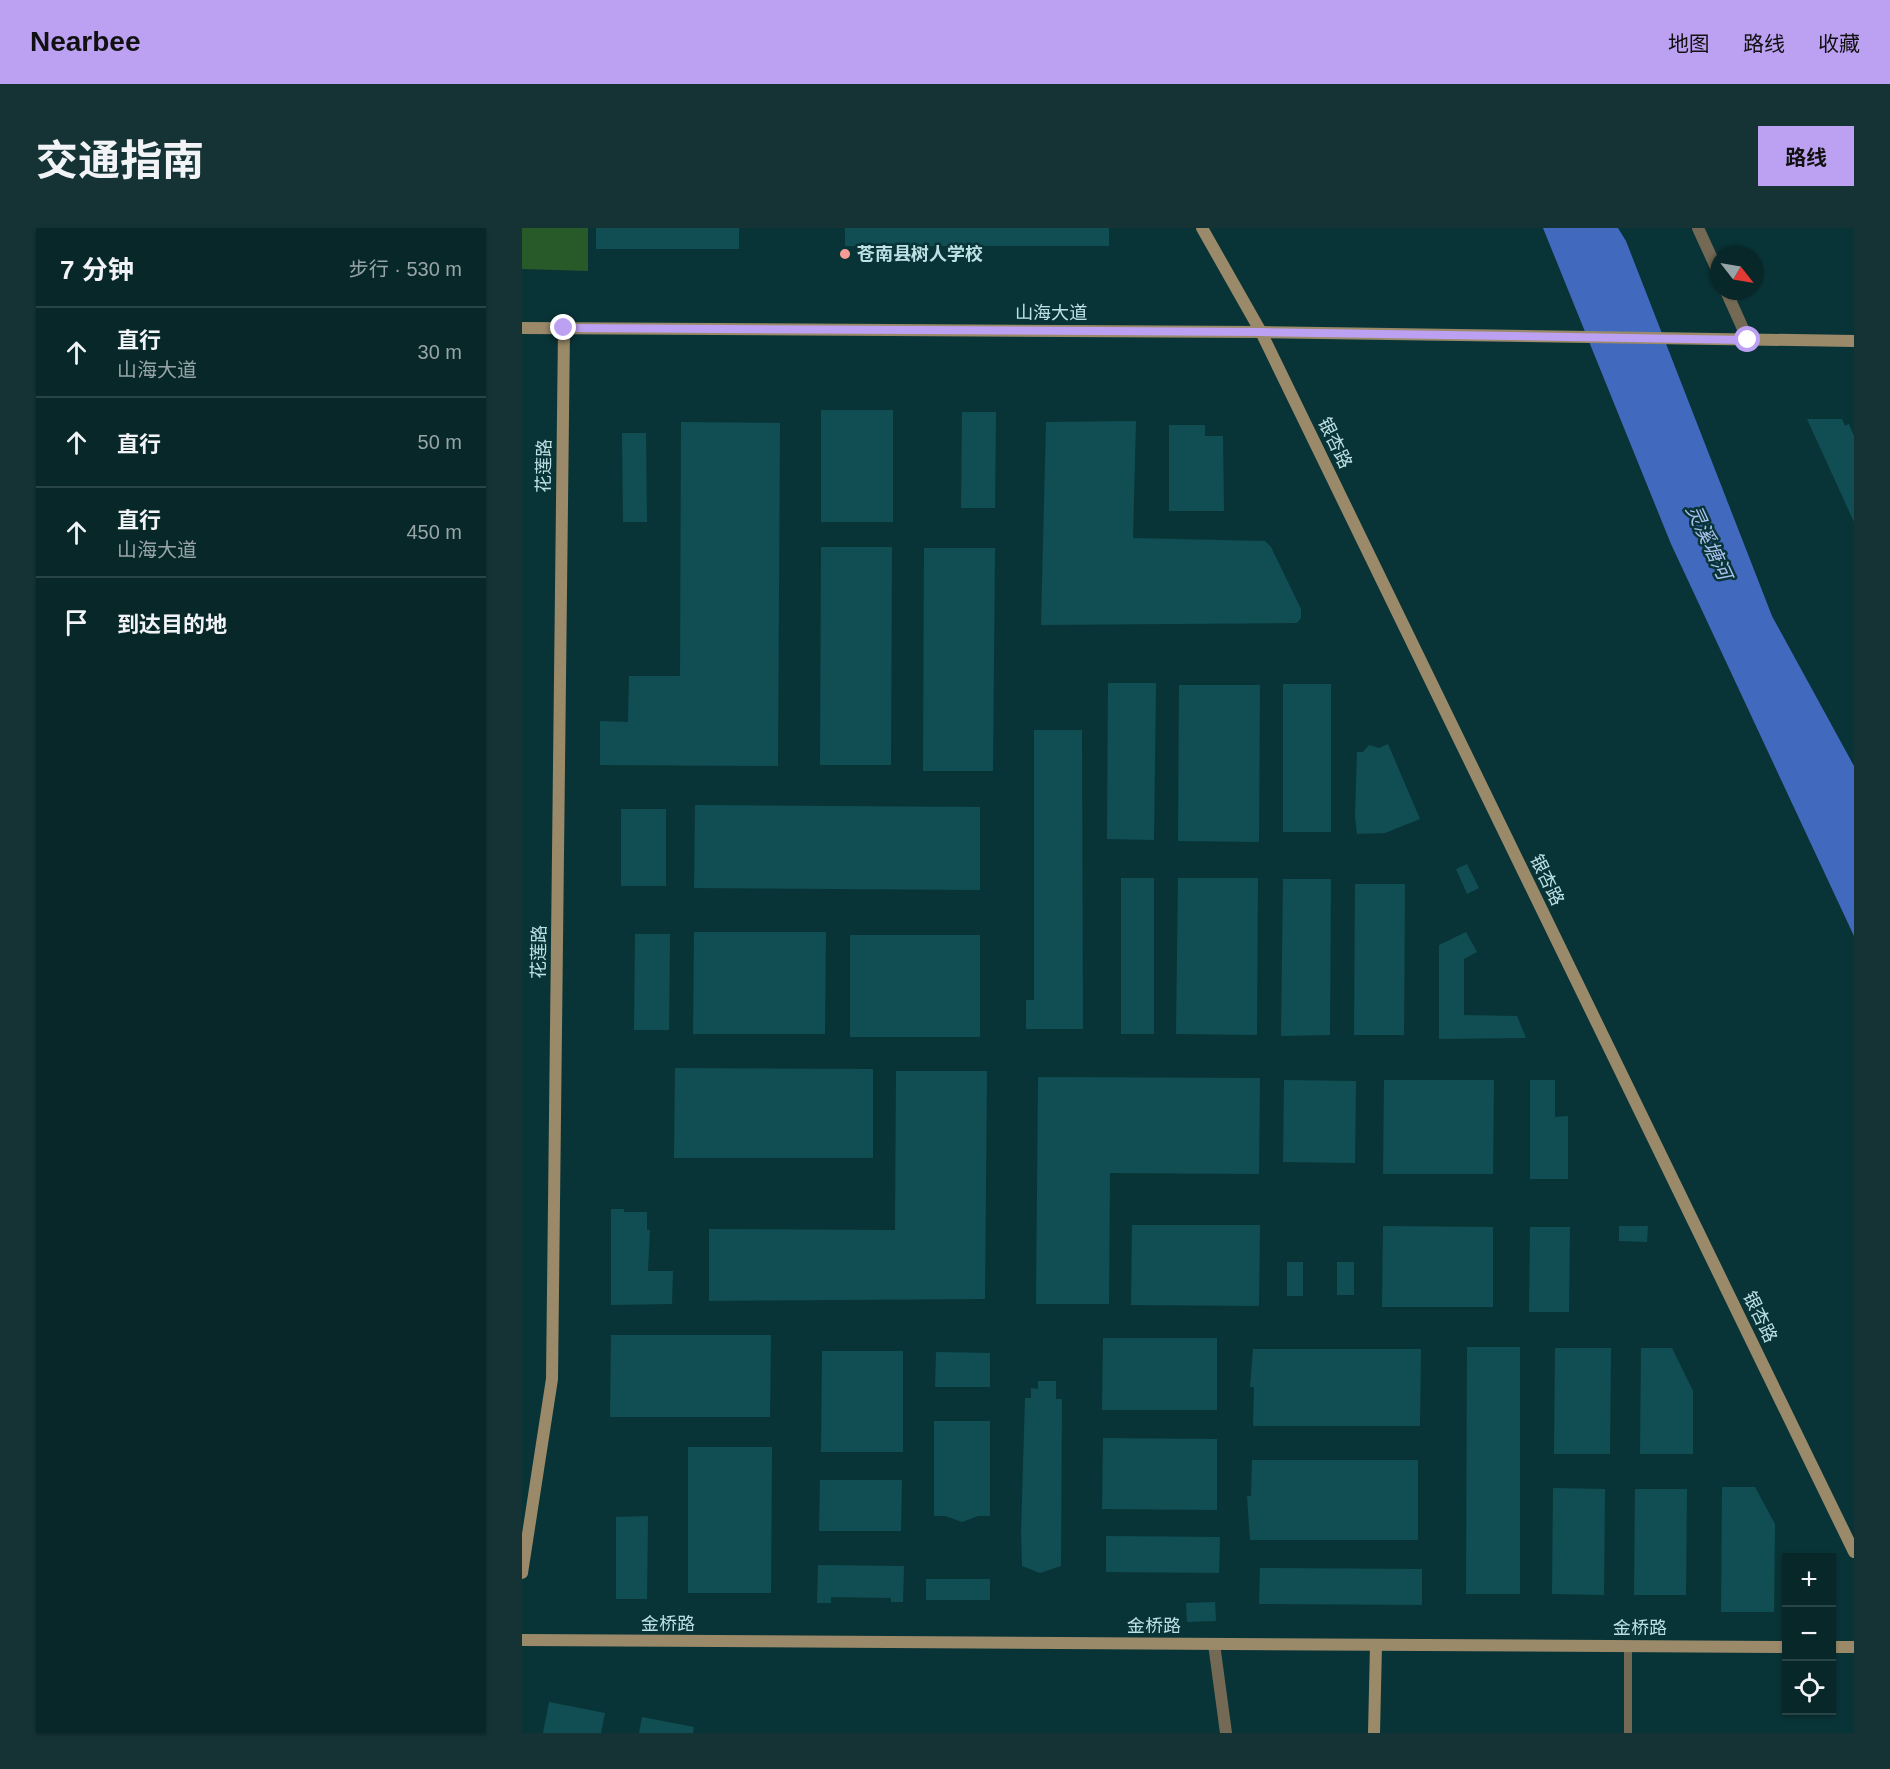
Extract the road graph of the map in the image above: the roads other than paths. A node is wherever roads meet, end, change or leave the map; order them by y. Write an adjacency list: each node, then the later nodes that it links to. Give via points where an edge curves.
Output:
1 (1202, 228): 7 (street, 银杏路)
2 (1698, 228): 3 (street)
3 (1710, 254)
4 (1730, 300): 8 (street)
5 (522, 328): 6 (street, 山海大道)
6 (564, 328): 7 (street, 山海大道); 11 (street, 花莲路, via 552,1379)
7 (1261, 332): 8 (street, 山海大道); 10 (street, 银杏路)
8 (1748, 340): 9 (street)
9 (1854, 341)
10 (1854, 1552)
11 (522, 1573)
12 (522, 1640): 13 (street, 金桥路)
13 (1214, 1644): 14 (street, 金桥路); 19 (street)
14 (1376, 1645): 15 (street, 金桥路); 20 (street)
15 (1628, 1646): 16 (street, 金桥路); 21 (lane)
16 (1782, 1647)
17 (1836, 1647): 18 (street)
18 (1854, 1647)
19 (1226, 1733)
20 (1374, 1733)
21 (1628, 1733)

